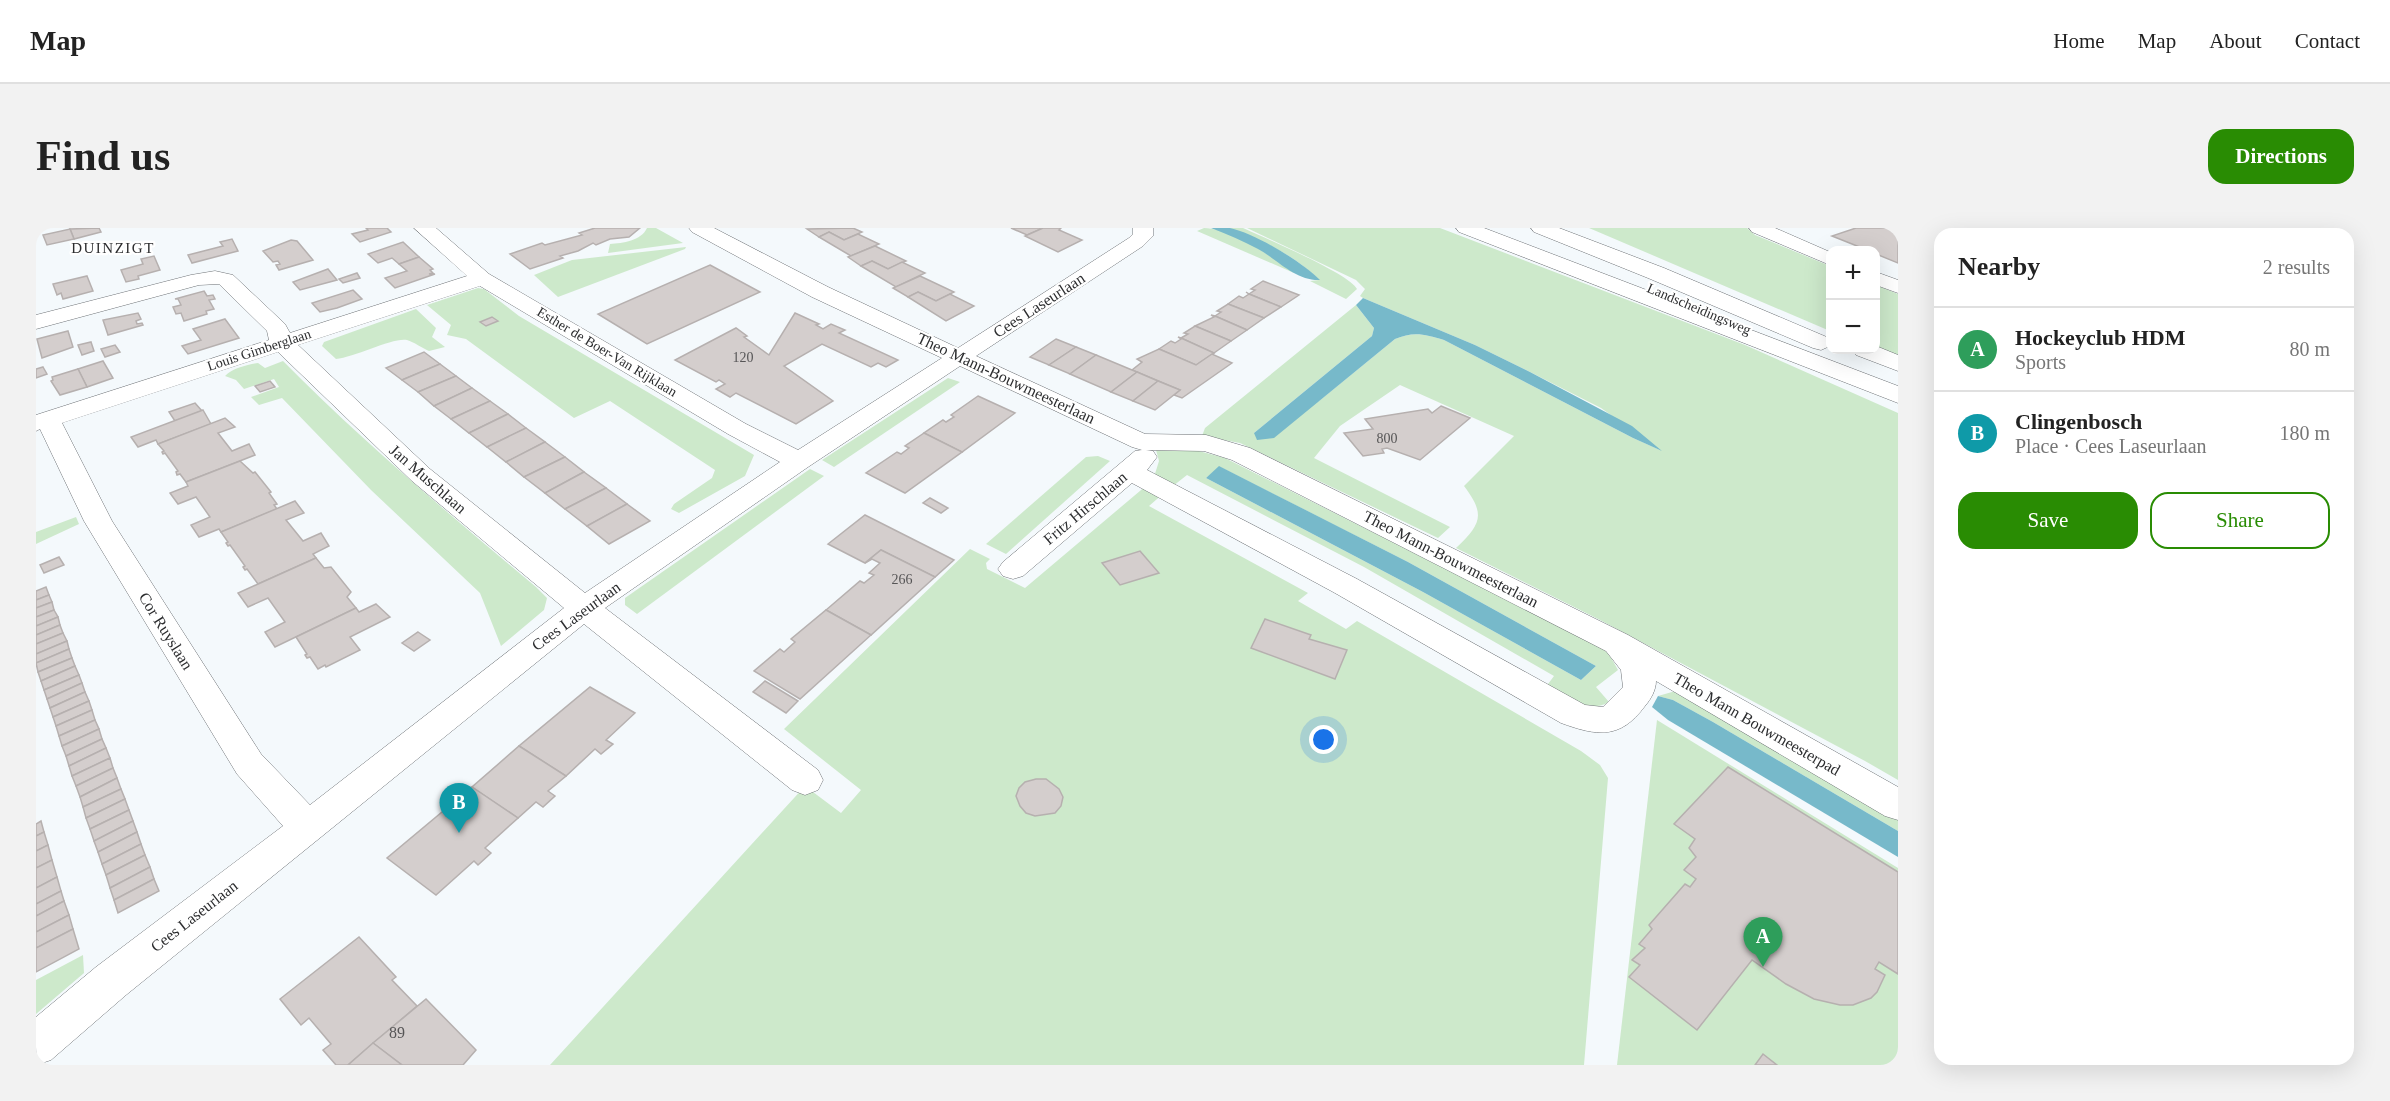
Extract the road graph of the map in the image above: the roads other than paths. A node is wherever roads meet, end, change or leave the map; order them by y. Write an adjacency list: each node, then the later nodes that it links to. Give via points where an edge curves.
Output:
1 (424, 228): 11 (street, Esther de Boer-Van Rijklaan)
2 (699, 228): 21 (street, Theo Mann-Bouwmeesterlaan, via 820,292)
3 (1466, 228): 24 (main road)
4 (1498, 228): 10 (main road, Landscheidingsweg)
5 (1541, 228): 13 (main road, Landscheidingsweg)
6 (1574, 228): 16 (main road)
7 (1759, 228): 9 (street)
8 (1143, 229): 21 (street, Cees Laseurlaan, via 1143,236 1136,242)
9 (1826, 257)
10 (1580, 260): 13 (main road); 24 (main road, Landscheidingsweg)
11 (482, 278): 17 (street, Louis Gimberglaan); 27 (street, Esther de Boer-Van Rijklaan, via 737,429)
12 (1880, 280): 14 (street)
13 (1676, 282): 18 (main road, Landscheidingsweg)
14 (1898, 287)
15 (36, 322): 17 (street, Jan Muschlaan, via 215,277 234,286 277,329)
16 (1826, 332)
17 (282, 343): 25 (street, Louis Gimberglaan); 30 (street, Jan Muschlaan, via 421,475)
18 (1826, 345)
19 (1846, 354): 23 (main road)
20 (1874, 354): 22 (main road)
21 (959, 356): 26 (street, Theo Mann-Bouwmeesterlaan); 27 (street, Cees Laseurlaan)
22 (1898, 364)
23 (1898, 376)
24 (1898, 395)
25 (42, 421): 34 (street, Cor Ruyslaan, via 98,521 249,764)
26 (1142, 442): 28 (street, Fritz Hirschlaan, via 1144,459); 31 (street, Theo Mann-Bouwmeesterlaan, via 1206,443 1240,454)
27 (800, 461): 30 (street, Cees Laseurlaan)
28 (1129, 471): 29 (street, Fritz Hirschlaan); 31 (street, Theo Mann-Bouwmeesterlaan, via 1346,586 1579,717 1595,721 1615,718 1638,692 1639,673)
29 (1013, 569)
30 (585, 608): 32 (street, Jan Muschlaan); 34 (street, Cees Laseurlaan)
31 (1617, 643): 33 (street, Theo Mann Bouwmeesterpad)
32 (805, 780)
33 (1898, 805)
34 (308, 828): 35 (street, Cees Laseurlaan, via 111,981)
35 (36, 1045)

